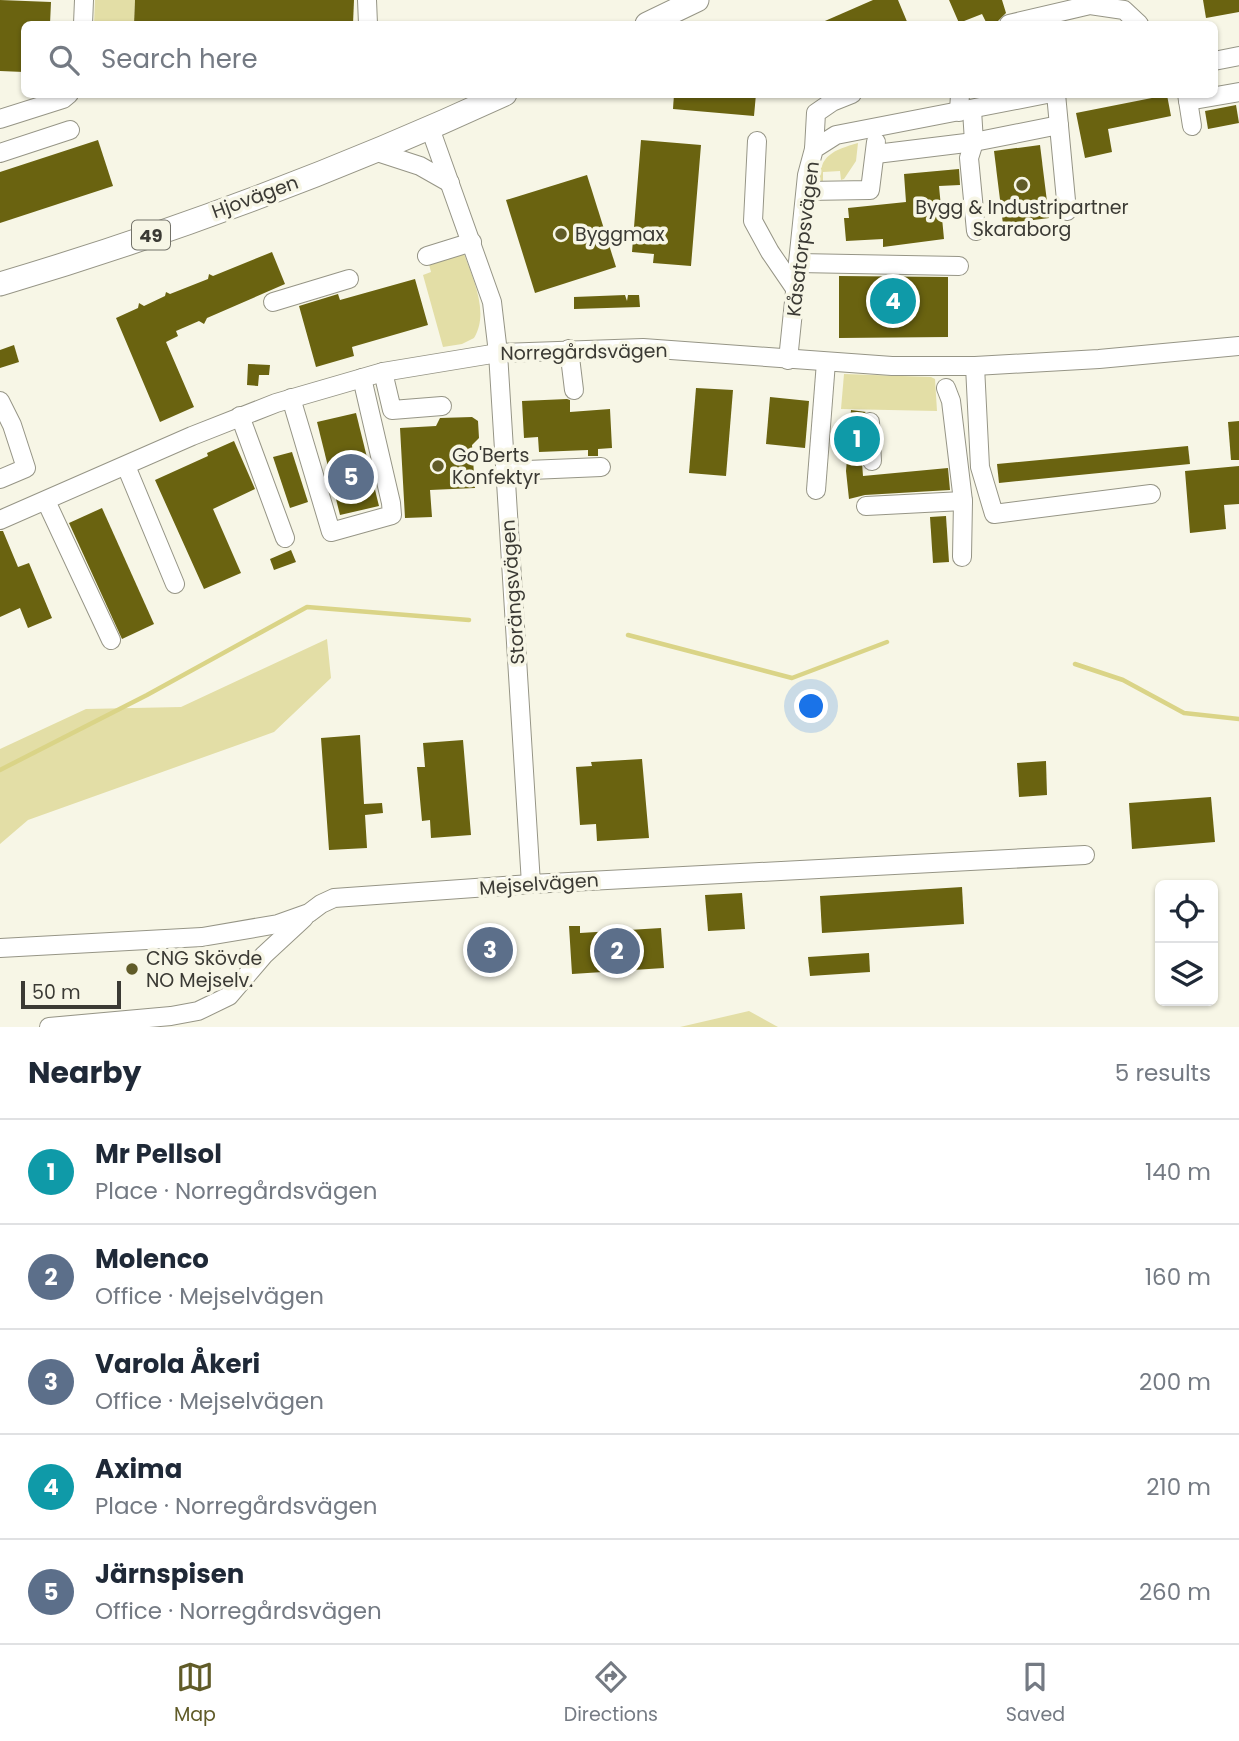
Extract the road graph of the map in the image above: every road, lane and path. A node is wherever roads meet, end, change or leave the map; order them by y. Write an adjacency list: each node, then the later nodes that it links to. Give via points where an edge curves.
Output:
1 (84, 0): 4 (street)
2 (367, 0): 5 (street)
3 (697, 0): 6 (main road)
4 (83, 21)
5 (368, 21)
6 (653, 21)
7 (1022, 21): 8 (street, via 1090,5 1124,10)
8 (1136, 21)
9 (1239, 56): 10 (street)
10 (1218, 60)
11 (1239, 92): 12 (street)
12 (1218, 94)
13 (64, 98): 20 (street)
14 (496, 98): 24 (main road, Hjovägen / 49)
15 (843, 98): 29 (street, via 816,113)
16 (1017, 98): 19 (street, Kåsatorpsvägen)
17 (1056, 98): 21 (street)
18 (1188, 98): 23 (street)
19 (964, 105): 22 (street, Kåsatorpsvägen); 27 (street)
20 (4, 117): 28 (street)
21 (1059, 125): 27 (street); 35 (street)
22 (877, 127): 29 (street, Kåsatorpsvägen, via 836,135); 32 (street)
23 (1192, 127)
24 (430, 128): 30 (main road, Hjovägen / 49); 33 (street, Storängsvägen)
25 (70, 130): 28 (street)
26 (757, 141): 43 (street, via 753,221)
27 (974, 142): 32 (street); 36 (street, via 969,158)
28 (19, 147): 31 (street)
29 (814, 149): 34 (street, Kåsatorpsvägen)
30 (374, 151): 33 (street, via 420,166); 42 (main road, Hjovägen / 49, via 93,256)
31 (0, 153)
32 (876, 154): 34 (street, via 870,190)
33 (450, 183): 37 (street, Storängsvägen)
34 (806, 191): 39 (street, Kåsatorpsvägen)
35 (1067, 211)
36 (976, 231)
37 (472, 242): 38 (street); 47 (street, Storängsvägen, via 492,302)
38 (427, 257)
39 (799, 263): 40 (street); 43 (street, Kåsatorpsvägen)
40 (959, 266)
41 (349, 279): 44 (street)
42 (0, 284)
43 (796, 290): 48 (street, Kåsatorpsvägen)
44 (273, 302)
45 (1239, 346): 51 (street, Norregårdsvägen)
46 (569, 349): 47 (street, Norregårdsvägen); 48 (street, Norregårdsvägen, via 643,348); 55 (street)
47 (498, 353): 52 (street, Norregårdsvägen); 65 (street, Storängsvägen)
48 (788, 360): 49 (street, Norregårdsvägen)
49 (826, 362): 50 (street, Norregårdsvägen); 67 (street)
50 (943, 366): 51 (street, Norregårdsvägen); 54 (street)
51 (975, 366): 68 (street, via 980,467 994,514)
52 (383, 372): 53 (street, Norregårdsvägen); 58 (street, via 392,410)
53 (362, 378): 56 (street, Norregårdsvägen); 56 (street, via 392,515 331,532)
54 (946, 388): 61 (street, via 942,401); 70 (street)
55 (574, 390)
56 (291, 398): 59 (street, Norregårdsvägen)
57 (0, 401): 66 (street, via 26,468)
58 (442, 406)
59 (240, 416): 63 (street, Norregårdsvägen); 73 (street)
60 (870, 422): 62 (street)
61 (946, 454)
62 (873, 461)
63 (125, 466): 69 (street, Norregårdsvägen); 75 (street)
64 (601, 467): 65 (street)
65 (505, 471): 78 (street, Storängsvägen)
66 (0, 479)
67 (816, 491)
68 (1151, 494)
69 (46, 501): 72 (street, Norregårdsvägen); 76 (street)
70 (963, 501): 71 (street); 74 (street)
71 (866, 506)
72 (0, 520)
73 (285, 538)
74 (962, 557)
75 (175, 584)
76 (111, 640)
77 (1085, 855): 78 (street, Mejselvägen)
78 (531, 884): 79 (street, Mejselvägen, via 334,898)
79 (309, 913): 80 (street, Mejselvägen, via 278,924 202,937); 81 (street, via 229,996 198,1011)
80 (0, 948)
81 (49, 1027)

